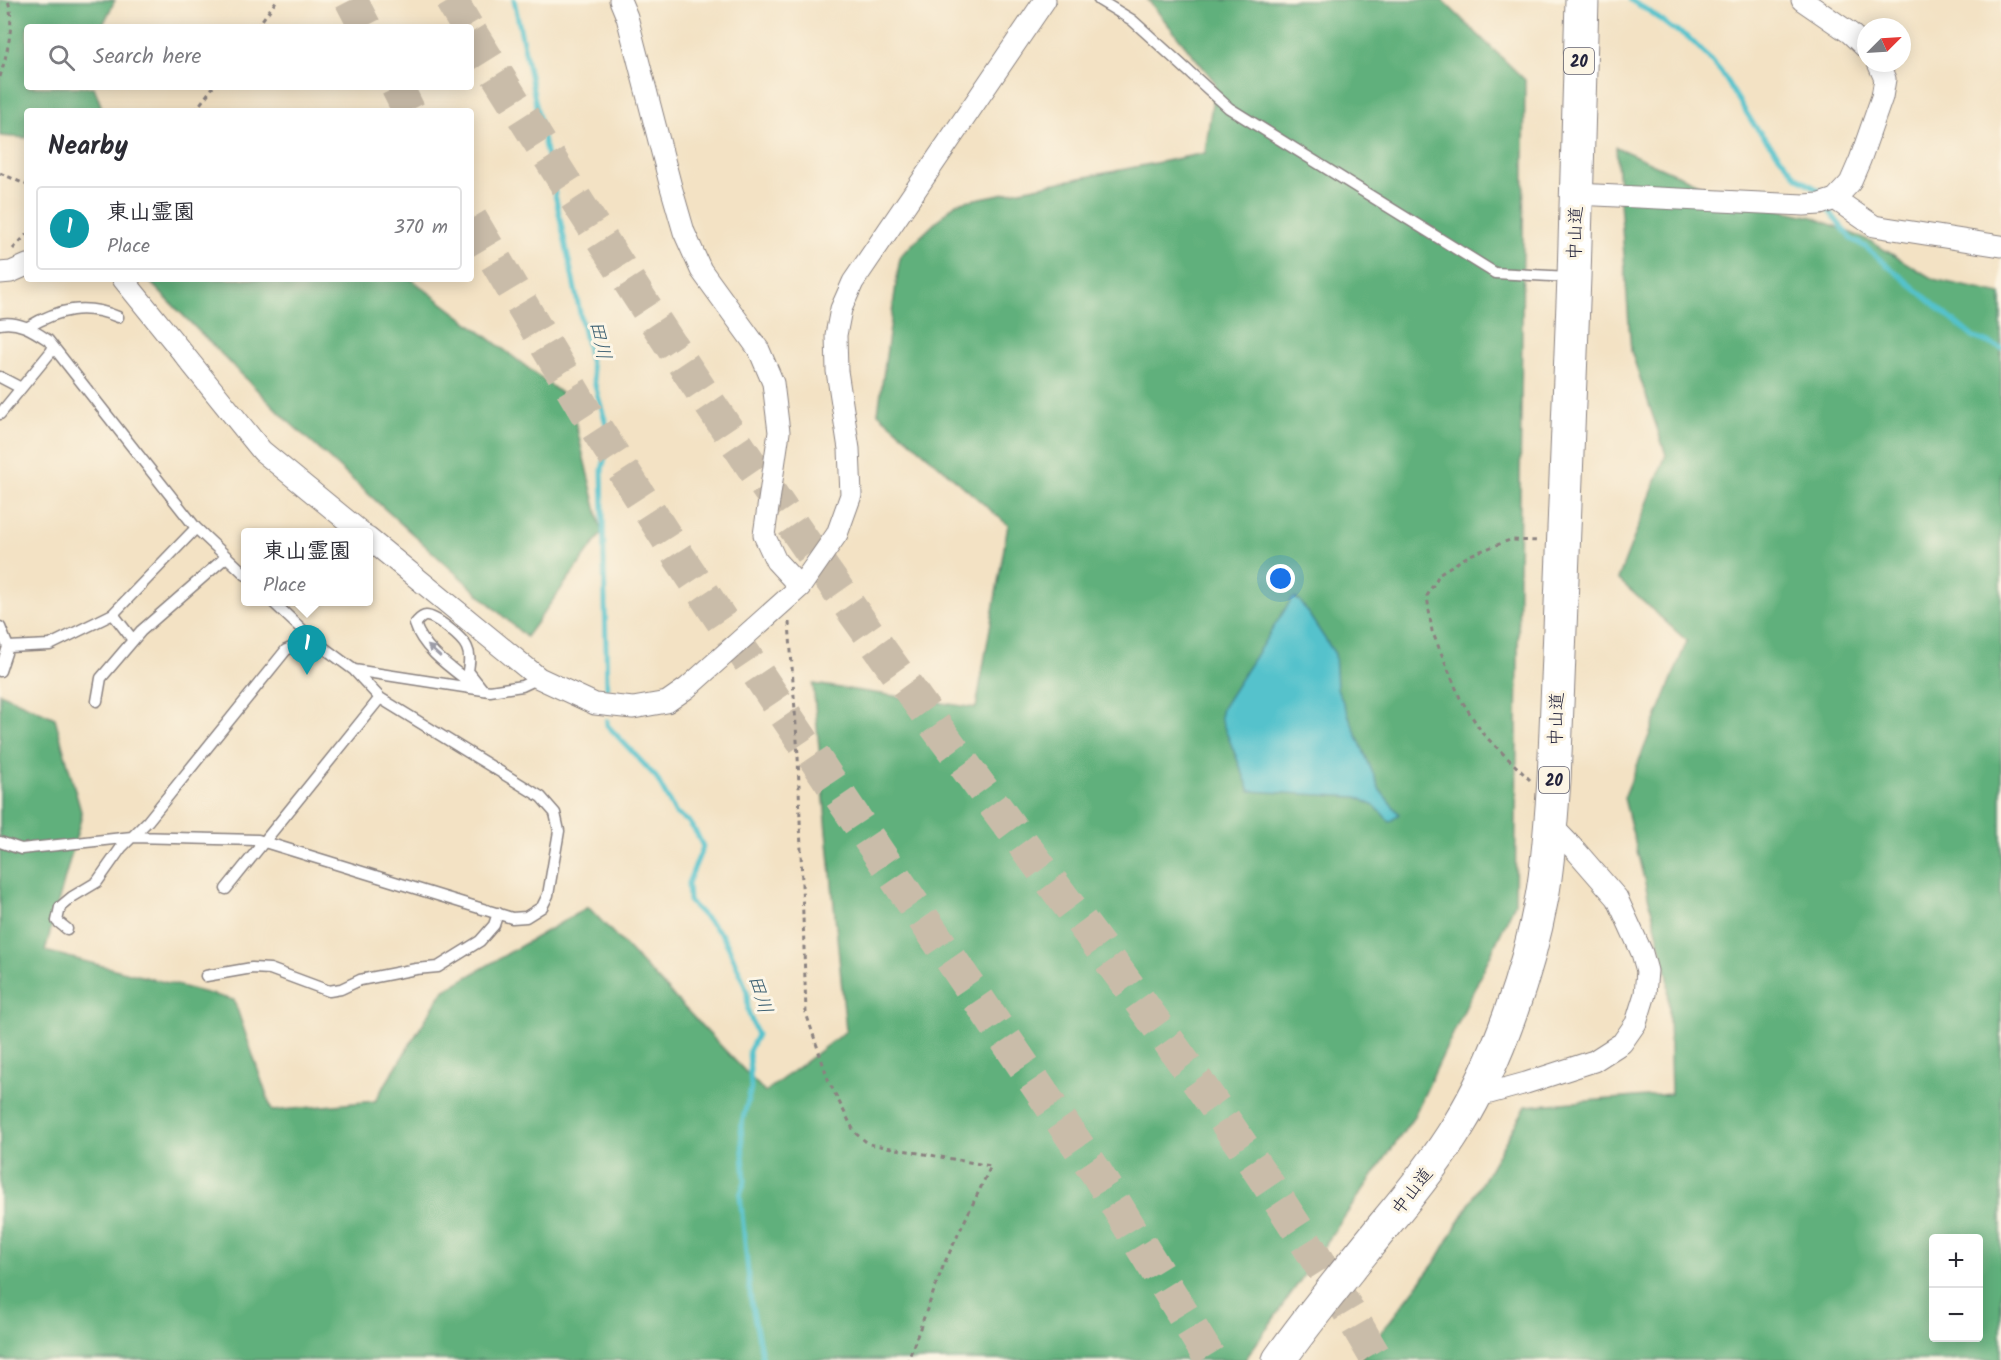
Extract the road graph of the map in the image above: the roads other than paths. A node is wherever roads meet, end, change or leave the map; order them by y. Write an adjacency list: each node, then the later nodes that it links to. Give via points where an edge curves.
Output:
1 (620, 0): 27 (street, via 684,232 701,270 759,350 774,383 779,432 764,535 776,561)
2 (1045, 0): 27 (street, via 852,282 836,335 851,495 837,534)
3 (1099, 0): 13 (lane, via 1132,20 1229,108 1495,273)
4 (1581, 0): 8 (highway, 中山道 / 20)
5 (1802, 0): 6 (street)
6 (1857, 40)
7 (1882, 72): 9 (street, via 1885,79 1882,97 1860,160 1850,183)
8 (1576, 194): 9 (street, via 1804,205); 13 (highway, 中山道 / 20)
9 (1829, 201): 10 (street, via 1874,226)
10 (2001, 246)
11 (3, 264): 12 (street, via 11,272)
12 (24, 266)
13 (1574, 277): 40 (highway, 中山道 / 20)
14 (125, 282): 23 (street, via 262,450)
15 (118, 317): 17 (lane, via 85,308 66,311)
16 (0, 324): 17 (lane)
17 (28, 327): 18 (lane)
18 (54, 348): 20 (lane); 22 (lane)
19 (0, 377): 20 (lane)
20 (21, 388): 21 (lane)
21 (0, 414)
22 (196, 528): 25 (lane); 29 (lane)
23 (356, 528)
24 (373, 541): 36 (street)
25 (226, 557): 26 (lane); 32 (lane)
26 (241, 570)
27 (800, 586): 36 (street, via 667,702 633,708 595,704)
28 (277, 606): 31 (lane)
29 (113, 614): 32 (lane); 33 (lane, via 50,645)
30 (0, 627): 33 (lane)
31 (312, 639): 34 (lane); 41 (lane, via 286,650)
32 (133, 640): 39 (lane, via 101,678)
33 (8, 647): 35 (lane)
34 (354, 670): 37 (lane); 38 (lane)
35 (0, 671)
36 (539, 678): 37 (lane, via 522,686)
37 (481, 690): 37 (lane, one-way to 37, via 419,637 415,624 420,619 438,619 466,645 470,657 468,671)
38 (380, 698): 43 (lane); 45 (lane, via 541,797 555,813 559,831 548,895 542,907 526,917)
39 (97, 701)
40 (1551, 825): 48 (highway, 中山道 / 20, via 1531,946 1504,1029); 48 (street, via 1617,898 1642,953 1647,971 1646,994 1636,1023 1622,1043 1594,1061)
41 (132, 837): 42 (lane, via 21,849); 43 (lane); 46 (lane, via 97,882 60,907 57,921)
42 (0, 842)
43 (265, 842): 44 (lane); 45 (lane)
44 (226, 889)
45 (498, 913): 47 (lane, via 494,925 480,941 438,967 360,980 341,989 329,991 270,969)
46 (67, 929)
47 (206, 976)
48 (1475, 1097): 49 (highway, 中山道 / 20, via 1433,1163)
49 (1279, 1360)

